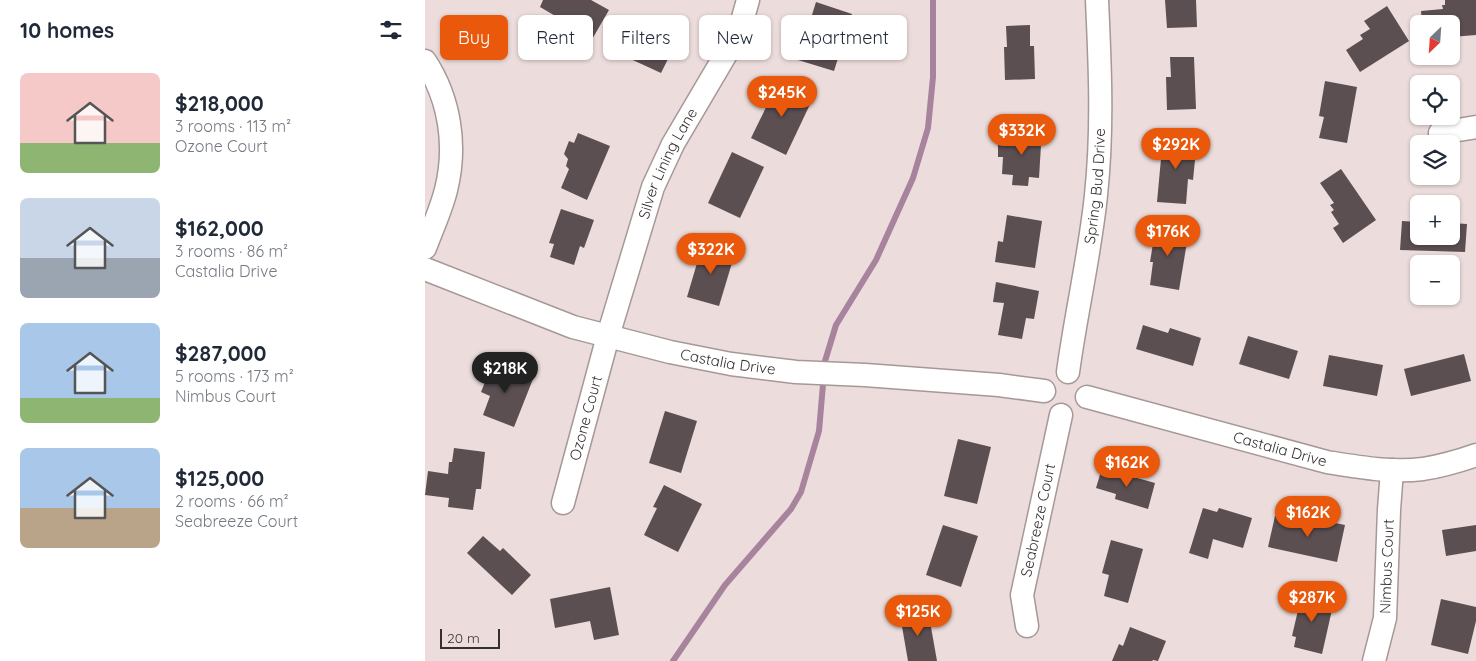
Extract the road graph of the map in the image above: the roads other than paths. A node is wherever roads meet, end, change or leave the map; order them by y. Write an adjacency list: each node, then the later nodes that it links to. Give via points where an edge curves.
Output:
1 (748, 0): 8 (street, Silver Lining Lane, via 739,32 662,165)
2 (1097, 0): 9 (street, Spring Bud Drive, via 1101,98 1097,186)
3 (425, 61): 6 (street, via 438,83 445,105 451,152 446,191)
4 (1476, 126): 5 (street)
5 (1440, 132)
6 (425, 248)
7 (425, 269): 8 (street, Castalia Drive, via 573,327)
8 (608, 336): 10 (street, Castalia Drive, via 731,364); 15 (street, Ozone Court)
9 (1068, 372): 10 (street, via 1049,378); 11 (street, via 1081,378)
10 (1044, 391): 12 (street, via 1050,409)
11 (1087, 397): 12 (street, via 1081,409); 14 (street, Castalia Drive, via 1327,462)
12 (1061, 415): 16 (street, Seabreeze Court, via 1022,595)
13 (1476, 455): 14 (street, Castalia Drive, via 1423,469)
14 (1392, 470): 17 (street, Nimbus Court, via 1385,618)
15 (563, 502)
16 (1027, 626)
17 (1374, 661)

